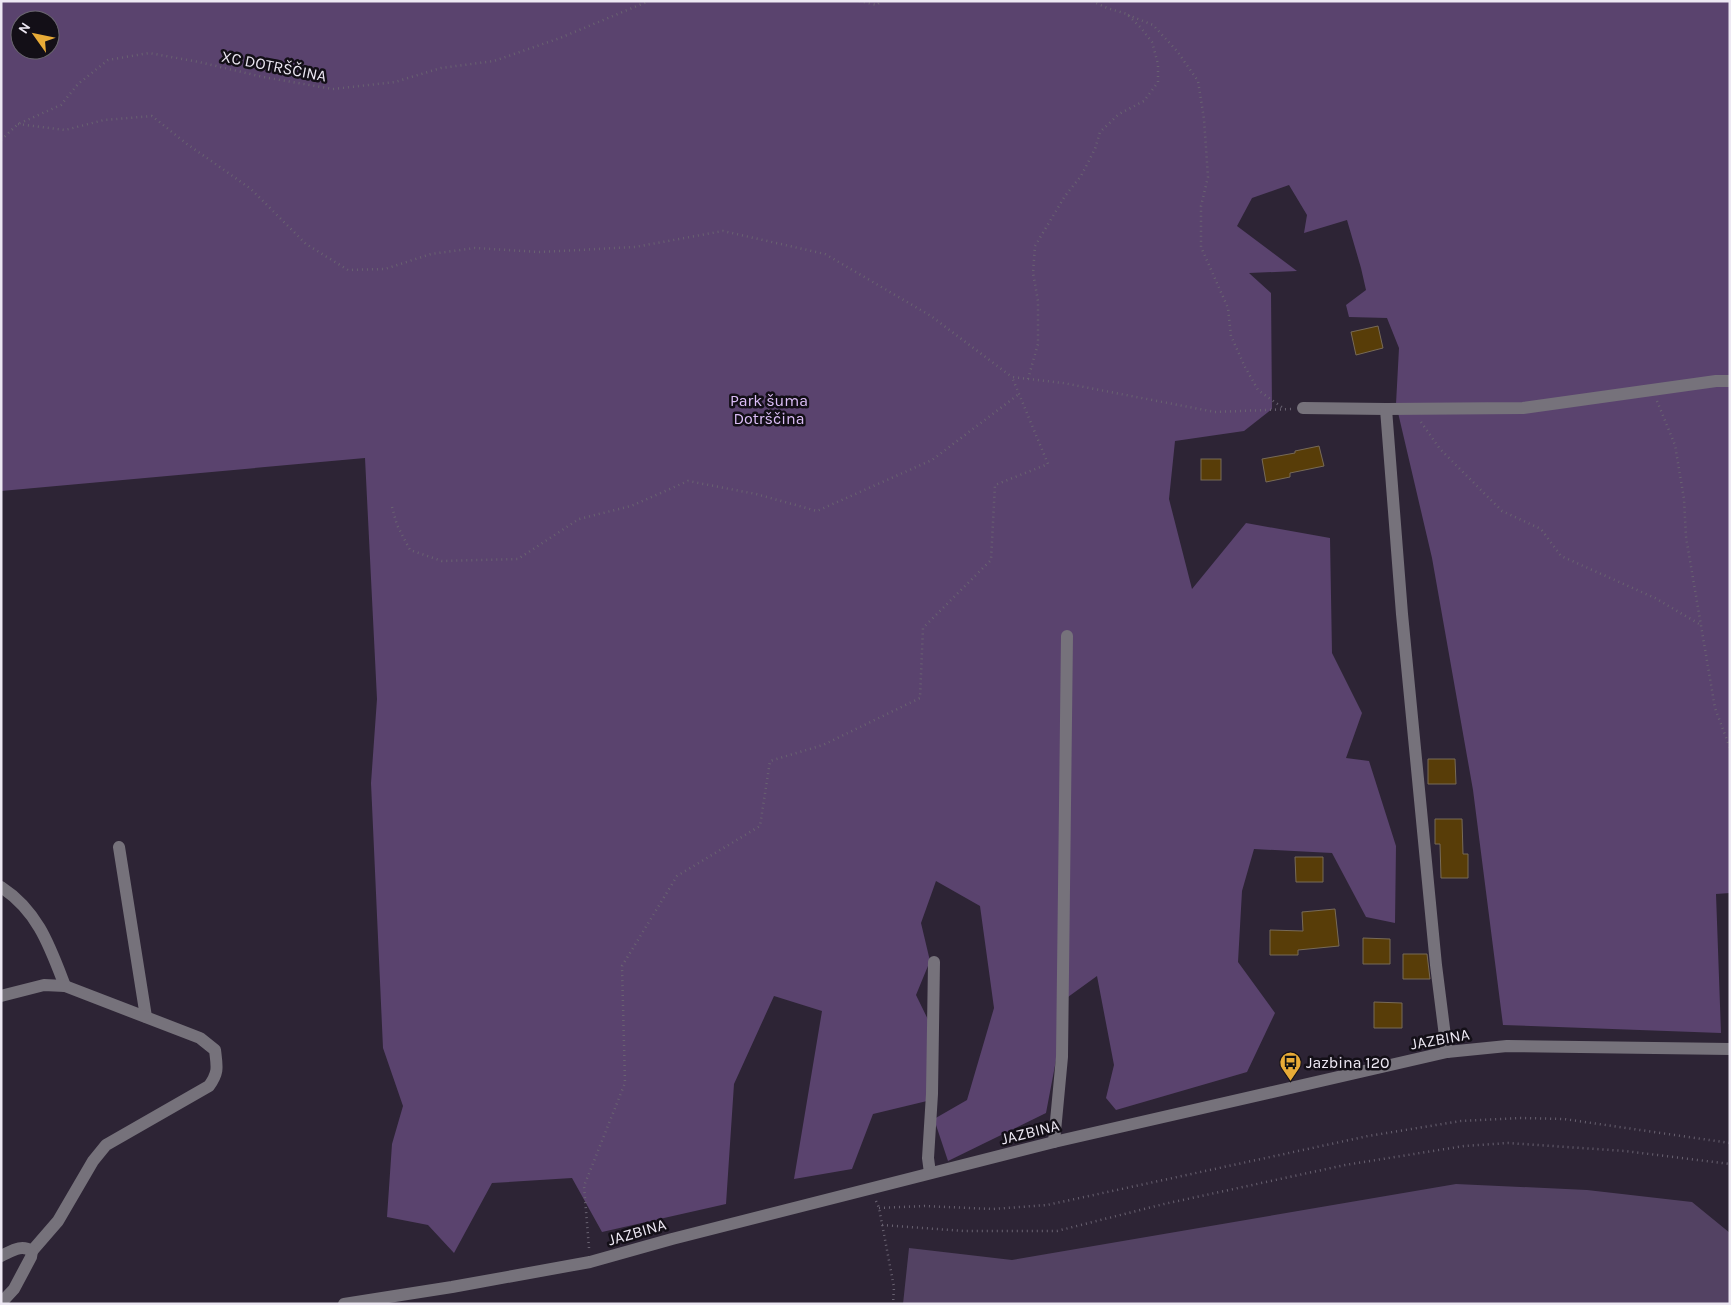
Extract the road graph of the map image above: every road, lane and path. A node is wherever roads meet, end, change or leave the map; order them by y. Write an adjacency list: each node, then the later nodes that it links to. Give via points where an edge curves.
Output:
1 (649, 1): 6 (path, XC DOTRŠČINA, via 494,61 441,68 395,82 333,89 149,53 108,60 78,84 61,105)
2 (859, 1): 3 (path, via 878,5)
3 (881, 1)
4 (1092, 1): 5 (path)
5 (1127, 14): 9 (path, via 1152,42 1158,64 1158,82 1144,101 1119,114 1100,132 1081,176 1035,246 1033,273 1038,301 1038,344); 14 (path, via 1153,25 1198,81 1208,177 1201,206 1201,247 1228,308 1231,336 1245,367 1258,390)
6 (18, 124): 7 (path, XC DOTRŠČINA); 8 (path, via 65,130 104,120 152,116 252,189 306,244 348,270 385,269 431,254 475,248 540,252 635,247 723,231 825,254 931,316)
7 (1, 140)
8 (1012, 377): 9 (path); 12 (path)
9 (1028, 379): 14 (path, via 1215,412)
10 (1730, 381): 11 (street)
11 (1652, 390): 16 (street, via 1524,408); 18 (path, via 1675,445)
12 (1019, 394): 17 (path, via 932,460 817,511 688,480 631,506 579,519 518,559 442,561 410,550); 38 (path, via 1048,464 995,485 991,560 923,628 920,698 824,745 770,761 760,826 677,876 622,966 626,1083 584,1186)
13 (1303, 408): 14 (path); 15 (street)
14 (1284, 409)
15 (1386, 409): 16 (street); 28 (street, via 1402,614)
16 (1411, 409): 18 (path, via 1440,449 1502,511 1541,529 1561,556 1655,598)
17 (392, 507)
18 (1701, 625): 20 (path, via 1715,708)
19 (1067, 636): 29 (street, via 1062,1057)
20 (1730, 748)
21 (119, 847): 26 (street)
22 (1, 887): 24 (street, via 16,896 38,923)
23 (934, 962): 32 (street)
24 (66, 986): 25 (street, via 44,985); 26 (street)
25 (1, 996)
26 (146, 1017): 36 (street, via 200,1038 215,1050 216,1076 209,1086 106,1146 94,1160 58,1221)
27 (1730, 1048): 28 (street, JAZBINA, via 1507,1046)
28 (1447, 1052): 29 (street, JAZBINA)
29 (1054, 1142): 32 (street, JAZBINA)
30 (1730, 1143): 34 (path, via 1564,1119 1461,1121 1368,1136 1047,1205)
31 (1730, 1164): 35 (path, via 1625,1151 1508,1143 1464,1146 1345,1165 1057,1231 964,1232)
32 (930, 1173): 33 (street, JAZBINA)
33 (871, 1188): 34 (path); 38 (street, JAZBINA)
34 (879, 1208): 35 (path)
35 (882, 1225): 41 (path, via 894,1287)
36 (32, 1251): 37 (street, via 18,1248); 39 (street, via 14,1288)
37 (1, 1256)
38 (590, 1262): 40 (street, JAZBINA)
39 (1, 1303)
40 (344, 1304)
41 (893, 1304)

